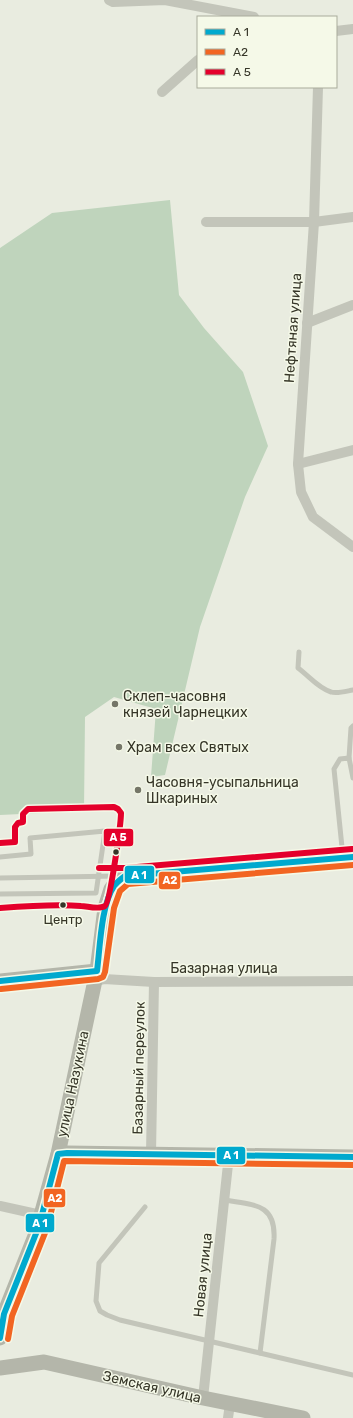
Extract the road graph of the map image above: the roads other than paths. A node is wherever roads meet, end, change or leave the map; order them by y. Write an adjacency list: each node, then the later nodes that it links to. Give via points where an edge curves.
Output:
1 (109, 0): 2 (street, via 165,0)
2 (245, 16)
3 (353, 29): 4 (street)
4 (337, 31)
5 (197, 61): 7 (street)
6 (318, 88): 10 (street, Нефтяная улица)
7 (162, 92)
8 (353, 217): 10 (street)
9 (206, 222): 10 (street)
10 (314, 222): 12 (street, Нефтяная улица)
11 (353, 305): 12 (street)
12 (307, 323): 14 (street, Нефтяная улица)
13 (353, 450): 14 (street)
14 (298, 464): 15 (street, Нефтяная улица, via 301,492 313,517)
15 (353, 547)
16 (300, 652): 17 (lane, via 298,668 318,685 332,692)
17 (353, 690)
18 (353, 726): 19 (lane)
19 (349, 758): 20 (lane); 22 (lane, via 340,759 334,769)
20 (353, 778)
21 (0, 857): 23 (lane, via 31,854 30,838 105,831)
22 (348, 857): 24 (main road)
23 (99, 876): 24 (lane); 25 (lane); 26 (lane, via 96,894)
24 (125, 876): 27 (main road, улица Назукина, via 111,889 105,908)
25 (0, 878)
26 (0, 894)
27 (96, 976): 28 (main road); 30 (street, Базарная улица, via 104,979); 31 (main road, улица Назукина)
28 (0, 981)
29 (353, 981): 30 (street, Базарная улица)
30 (154, 982): 32 (street, Базарный переулок)
31 (58, 1154): 32 (main road); 38 (main road, улица Назукина)
32 (151, 1154): 33 (main road)
33 (229, 1155): 34 (main road); 35 (street, Новая улица)
34 (353, 1157)
35 (224, 1200): 40 (street, Новая улица); 41 (lane, via 257,1206 272,1218 274,1240)
36 (0, 1206): 38 (street)
37 (145, 1207): 40 (lane, via 99,1263 96,1301 100,1310 120,1320)
38 (40, 1216): 39 (main road, улица Назукина, via 39,1226 7,1301)
39 (0, 1338)
40 (210, 1342): 41 (lane); 44 (street, Новая улица)
41 (260, 1353): 43 (lane)
42 (0, 1368): 44 (main road, Земская улица, via 44,1362)
43 (353, 1375)
44 (203, 1398): 45 (main road, Земская улица)
45 (229, 1411): 46 (main road, Земская улица)
46 (303, 1418)

